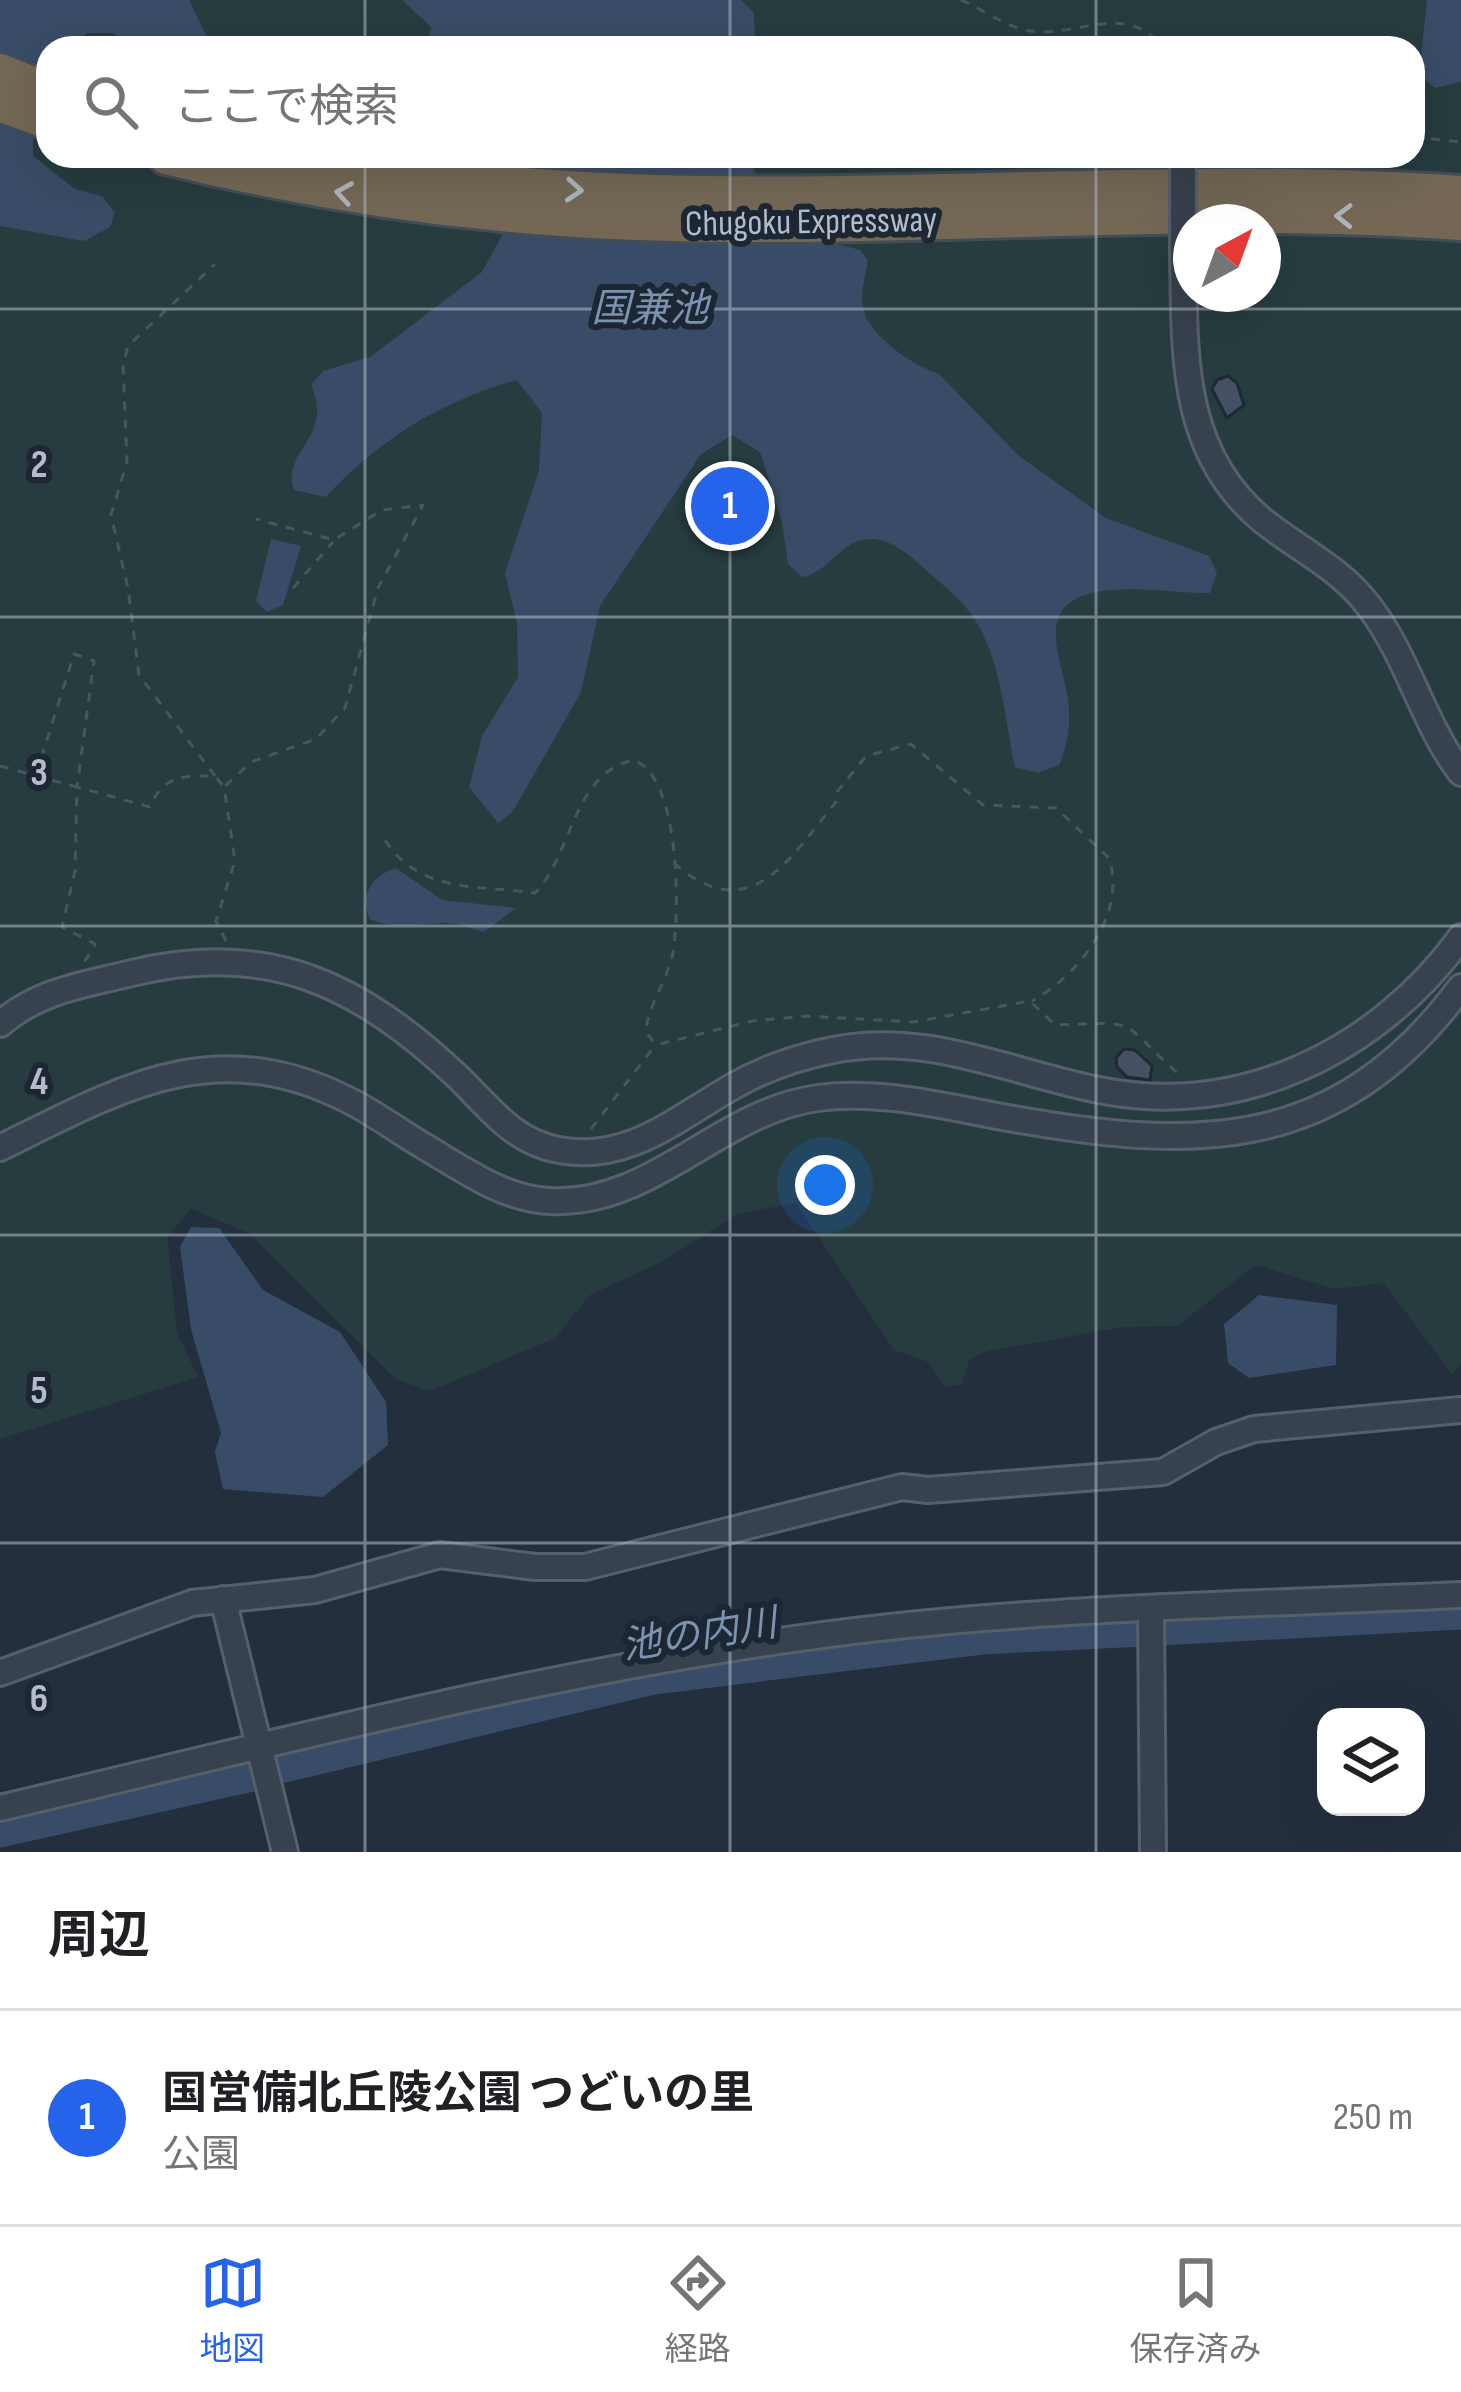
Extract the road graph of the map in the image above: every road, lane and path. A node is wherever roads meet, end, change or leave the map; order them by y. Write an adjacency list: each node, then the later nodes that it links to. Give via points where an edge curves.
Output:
1 (961, 0): 2 (path, via 1014,28 1127,21)
2 (1153, 36)
3 (0, 72): 4 (highway)
4 (36, 86)
5 (0, 103): 6 (highway)
6 (36, 116)
7 (1425, 138): 8 (path)
8 (1461, 142)
9 (217, 168): 13 (highway, Chugoku Expressway, one-way to 9)
10 (346, 168): 13 (highway, Chugoku Expressway)
11 (1183, 168): 20 (street, bridge, via 1186,367 1200,437 1238,497 1340,575 1372,610)
12 (1461, 194): 14 (highway, Chugoku Expressway, via 1250,187)
13 (458, 195): 14 (highway, Chugoku Expressway, via 660,222)
14 (782, 209): 15 (highway, Chugoku Expressway, one-way to 14)
15 (1461, 222)
16 (215, 264): 23 (path, via 128,346 127,463 110,515 139,675)
17 (256, 519): 18 (path)
18 (334, 540): 19 (path); 25 (path, via 370,515 423,505 378,588 345,708 316,739 251,762)
19 (293, 588)
20 (1456, 758)
21 (0, 766): 22 (path)
22 (36, 775): 24 (path); 24 (path, via 74,654 94,661)
23 (214, 776): 24 (path, via 175,776 150,807); 25 (path)
24 (77, 787): 30 (path, via 75,871 62,927 94,944)
25 (224, 787): 29 (path, via 235,861 216,921)
26 (385, 840): 27 (path, via 437,881 535,893 588,794 606,771 633,760 649,766 661,785)
27 (673, 863): 32 (path, via 735,892 763,885 866,756 910,744 983,806 1065,814 1109,859 1114,886 1101,928 1069,973); 34 (path, via 673,952 647,1021)
28 (1461, 938): 35 (street, via 1408,1001 1360,1038 1276,1079)
29 (242, 961): 30 (street); 37 (street, via 294,971 364,1004 509,1128)
30 (82, 982): 33 (street)
31 (1461, 986): 36 (street, via 1408,1050 1369,1082 1300,1115 1208,1138 1088,1133 874,1096 818,1098 741,1123 629,1188 546,1202 477,1177 349,1100 232,1067 167,1072)
32 (1030, 1001): 34 (path, via 913,1022 752,1022); 35 (path, via 1055,1025 1106,1020 1131,1027)
33 (0, 1024)
34 (656, 1045): 37 (path, via 578,1136)
35 (1205, 1094): 37 (street, via 1101,1091 960,1052 859,1046 762,1072 632,1146)
36 (0, 1148)
37 (578, 1152)
38 (1461, 1410): 40 (street, via 1254,1430 1163,1472 902,1487 585,1567 440,1555 315,1591)
39 (1461, 1595): 41 (street)
40 (223, 1599): 42 (street); 43 (street)
41 (1150, 1610): 43 (street, via 939,1623 705,1652); 46 (street)
42 (0, 1673)
43 (258, 1748): 44 (street); 45 (street)
44 (0, 1808)
45 (285, 1852)
46 (1153, 1852)

